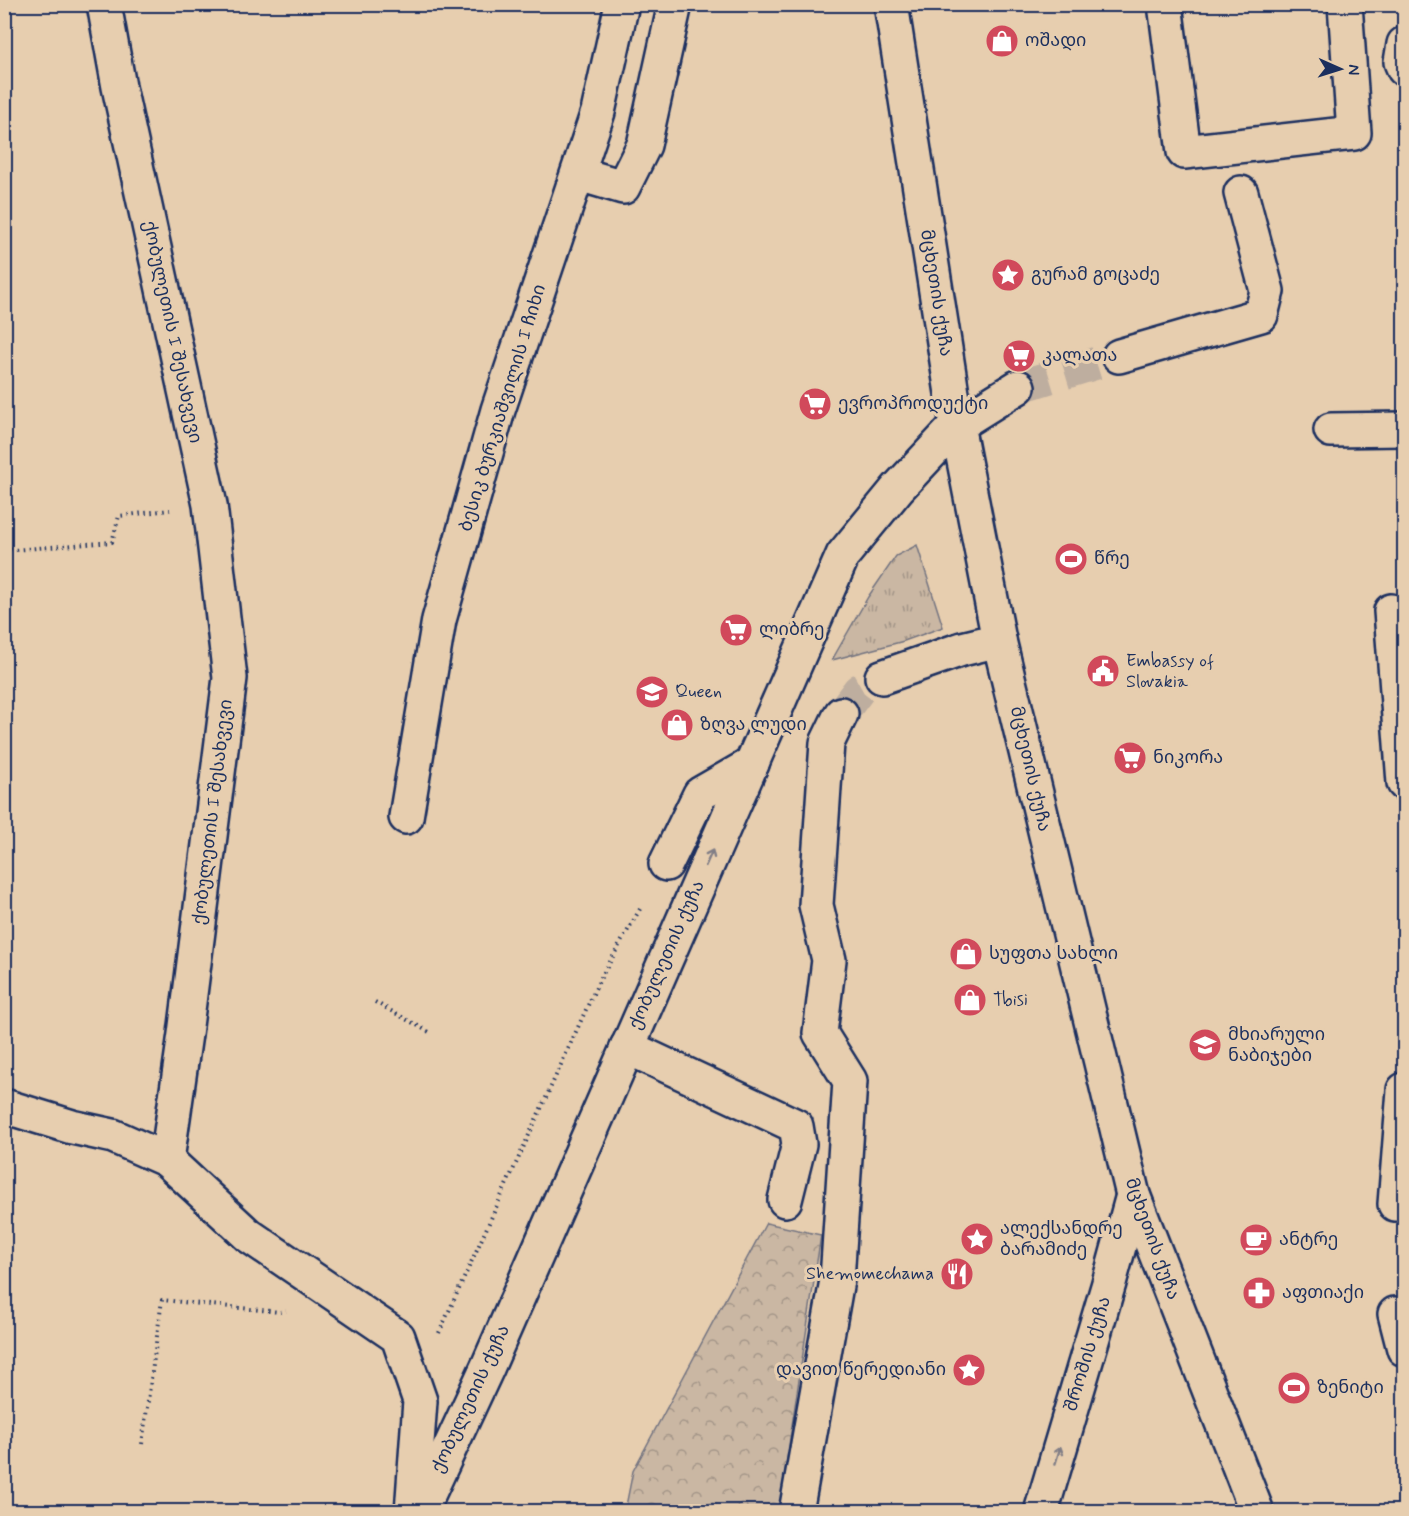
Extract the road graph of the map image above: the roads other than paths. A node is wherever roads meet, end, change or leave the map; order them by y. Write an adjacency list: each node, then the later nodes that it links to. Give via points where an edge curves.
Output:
1 (104, 4): 27 (street, ქობულეთის I შესახვევი, via 210,506 230,678)
2 (622, 4): 9 (street, ბესიკ ბურკიაშვილის I ჩიხი, via 598,112)
3 (675, 4): 9 (street, via 644,145 623,187)
4 (891, 4): 13 (street, მცხეთის ქუჩა)
5 (1165, 4): 6 (street, via 1184,152 1354,133)
6 (1345, 4)
7 (1404, 44): 8 (street)
8 (1404, 69)
9 (579, 174): 22 (street, ბესიკ ბურკიაშვილის I ჩიხი, via 498,410 439,620)
10 (1241, 193): 11 (street, via 1267,291 1261,315)
11 (1119, 356)
12 (1018, 387): 13 (street, ქობულეთის ქუჩა)
13 (957, 425): 17 (street, მცხეთის ქუჩა); 20 (street, ქობულეთის ქუჩა, via 843,555)
14 (1404, 429): 15 (street)
15 (1331, 430)
16 (1391, 611): 21 (street)
17 (999, 640): 18 (street); 28 (street, მცხეთის ქუჩა)
18 (882, 677)
19 (841, 714): 35 (street, via 827,743 816,905 829,960 820,1033 850,1081 837,1280)
20 (752, 764): 23 (street, via 700,794); 24 (street, ქობულეთის ქუჩა, one-way to 20)
21 (1404, 783)
22 (406, 817)
23 (666, 864)
24 (627, 1047): 29 (street, via 796,1126 800,1144); 34 (street, ქობულეთის ქუჩა)
25 (1404, 1089): 30 (street)
26 (4, 1106): 27 (street, via 113,1136)
27 (167, 1160): 33 (street, via 248,1235 398,1337 420,1401)
28 (1133, 1195): 36 (street, შროშის ქუჩა, one-way to 28); 37 (street, მცხეთის ქუჩა)
29 (785, 1200)
30 (1395, 1204)
31 (1395, 1314): 32 (street)
32 (1404, 1349)
33 (412, 1512)
34 (420, 1512)
35 (796, 1512)
36 (1041, 1512)
37 (1257, 1512)

